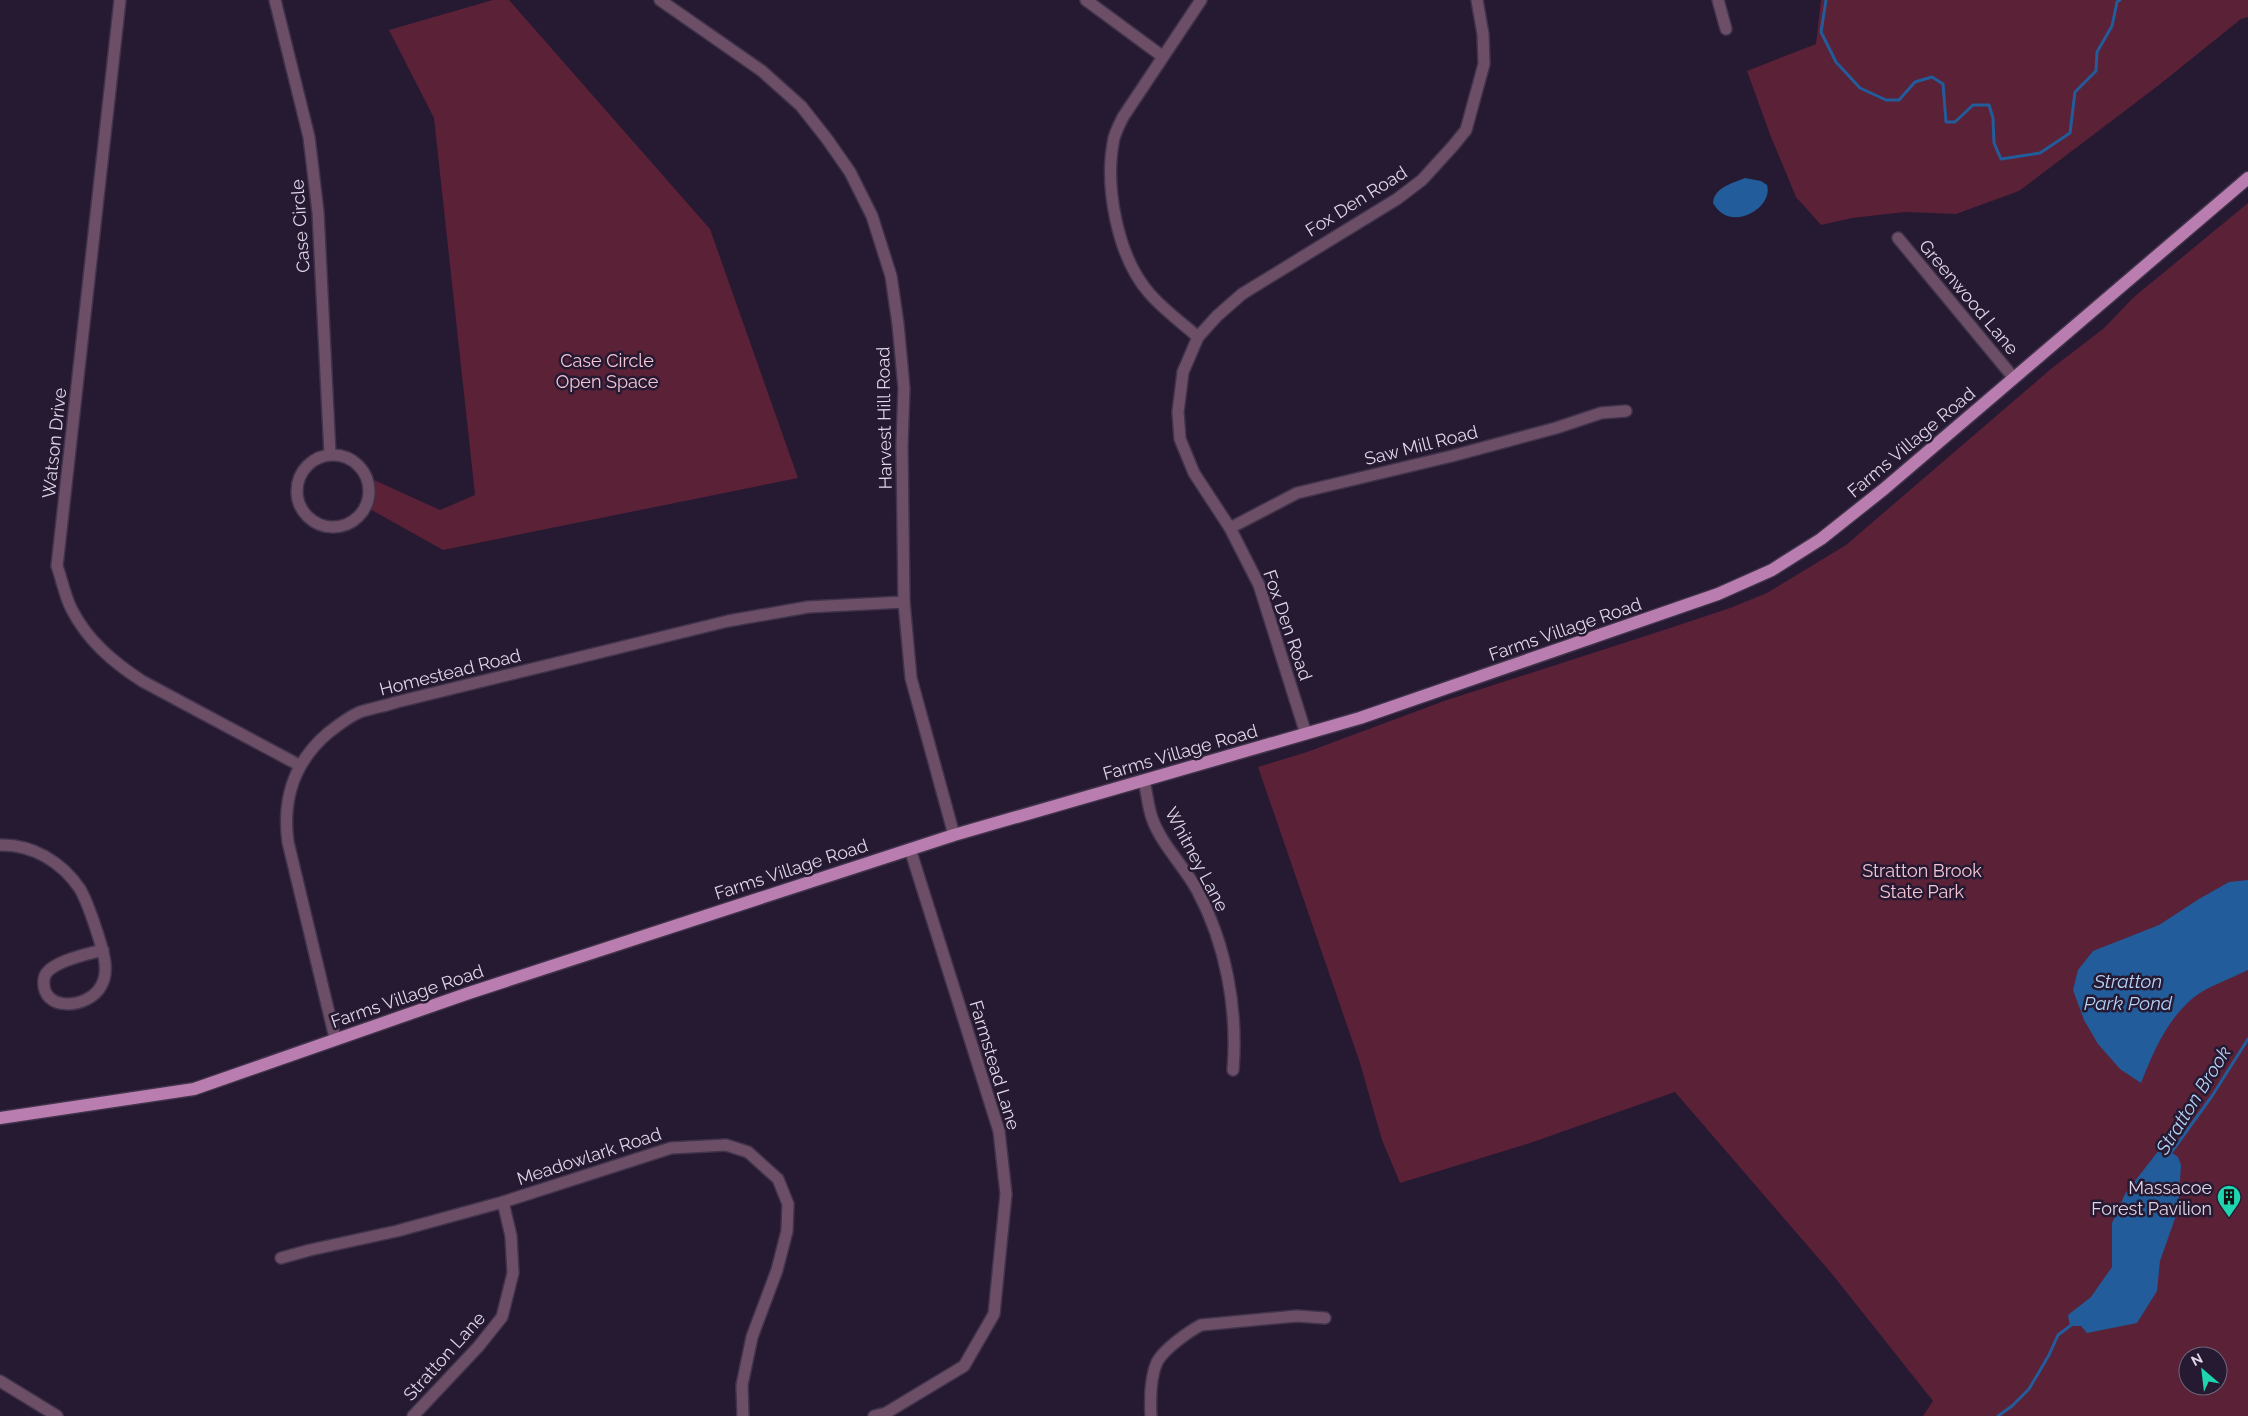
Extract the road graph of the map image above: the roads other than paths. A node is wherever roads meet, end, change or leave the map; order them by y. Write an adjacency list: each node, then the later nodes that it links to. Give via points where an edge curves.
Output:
1 (120, 0): 19 (street, Watson Drive, via 57,566 72,609 94,644 120,667)
2 (275, 0): 15 (street, Case Circle, via 309,137 314,174)
3 (660, 0): 17 (street, Harvest Hill Road, via 762,71 801,106 850,172 872,216 891,276 902,370)
4 (1086, 0): 9 (street)
5 (1201, 0): 9 (street)
6 (1478, 0): 12 (street, Fox Den Road, via 1484,64 1466,130 1453,146 1422,180 1397,199 1242,294)
7 (1718, 0): 8 (street)
8 (1726, 29)
9 (1162, 56): 12 (street, via 1114,137 1114,219 1123,248 1149,293)
10 (2248, 178): 13 (main road, Farms Village Road)
11 (1898, 238): 13 (street, Greenwood Lane)
12 (1198, 337): 16 (street, Fox Den Road, via 1183,372 1178,412 1180,439 1194,473)
13 (2013, 377): 18 (main road, Farms Village Road, via 1884,489 1821,539 1772,570 1662,614)
14 (1626, 411): 16 (street, Saw Mill Road, via 1601,413 1461,454 1297,493)
15 (330, 454): 15 (street, via 308,464 300,474 297,486 302,510 310,519 333,527 346,525 360,514 369,498 370,487 361,466 342,455)
16 (1230, 528): 18 (street, Fox Den Road, via 1259,586)
17 (904, 602): 19 (street, Homestead Road, via 808,607 728,622 360,712 342,721 321,739); 21 (street, Harvest Hill Road, via 916,703)
18 (1306, 734): 20 (main road, Farms Village Road)
19 (299, 765): 25 (street, Homestead Road, via 286,812 288,842)
20 (1144, 781): 21 (main road, Farms Village Road); 26 (street, Whitney Lane, via 1152,819 1197,890 1218,937 1230,987 1236,1042)
21 (954, 835): 23 (main road, Farms Village Road)
22 (0, 846): 24 (street, via 27,848 46,856 66,874 79,888)
23 (910, 849): 25 (main road, Farms Village Road); 35 (street, Farmstead Lane, via 999,1131 1006,1194 994,1314 964,1366 886,1413)
24 (102, 950): 24 (street, via 106,961 101,988 76,1004 63,1006 53,1000 46,991 44,974 63,962)
25 (335, 1038): 27 (main road, Farms Village Road, via 194,1089)
26 (1233, 1070)
27 (0, 1118)
28 (503, 1202): 29 (street, Meadowlark Road); 33 (street, Stratton Lane, via 511,1236 513,1273 502,1317); 34 (street, Meadowlark Road, via 672,1148 726,1144 748,1152 778,1179 788,1204 787,1231 777,1270 752,1337 742,1386)
29 (281, 1258)
30 (1325, 1318): 36 (street, via 1297,1316 1201,1324 1157,1362 1150,1395)
31 (0, 1381): 32 (street)
32 (57, 1416)
33 (413, 1416)
34 (743, 1416)
35 (874, 1416)
36 (1151, 1416)

